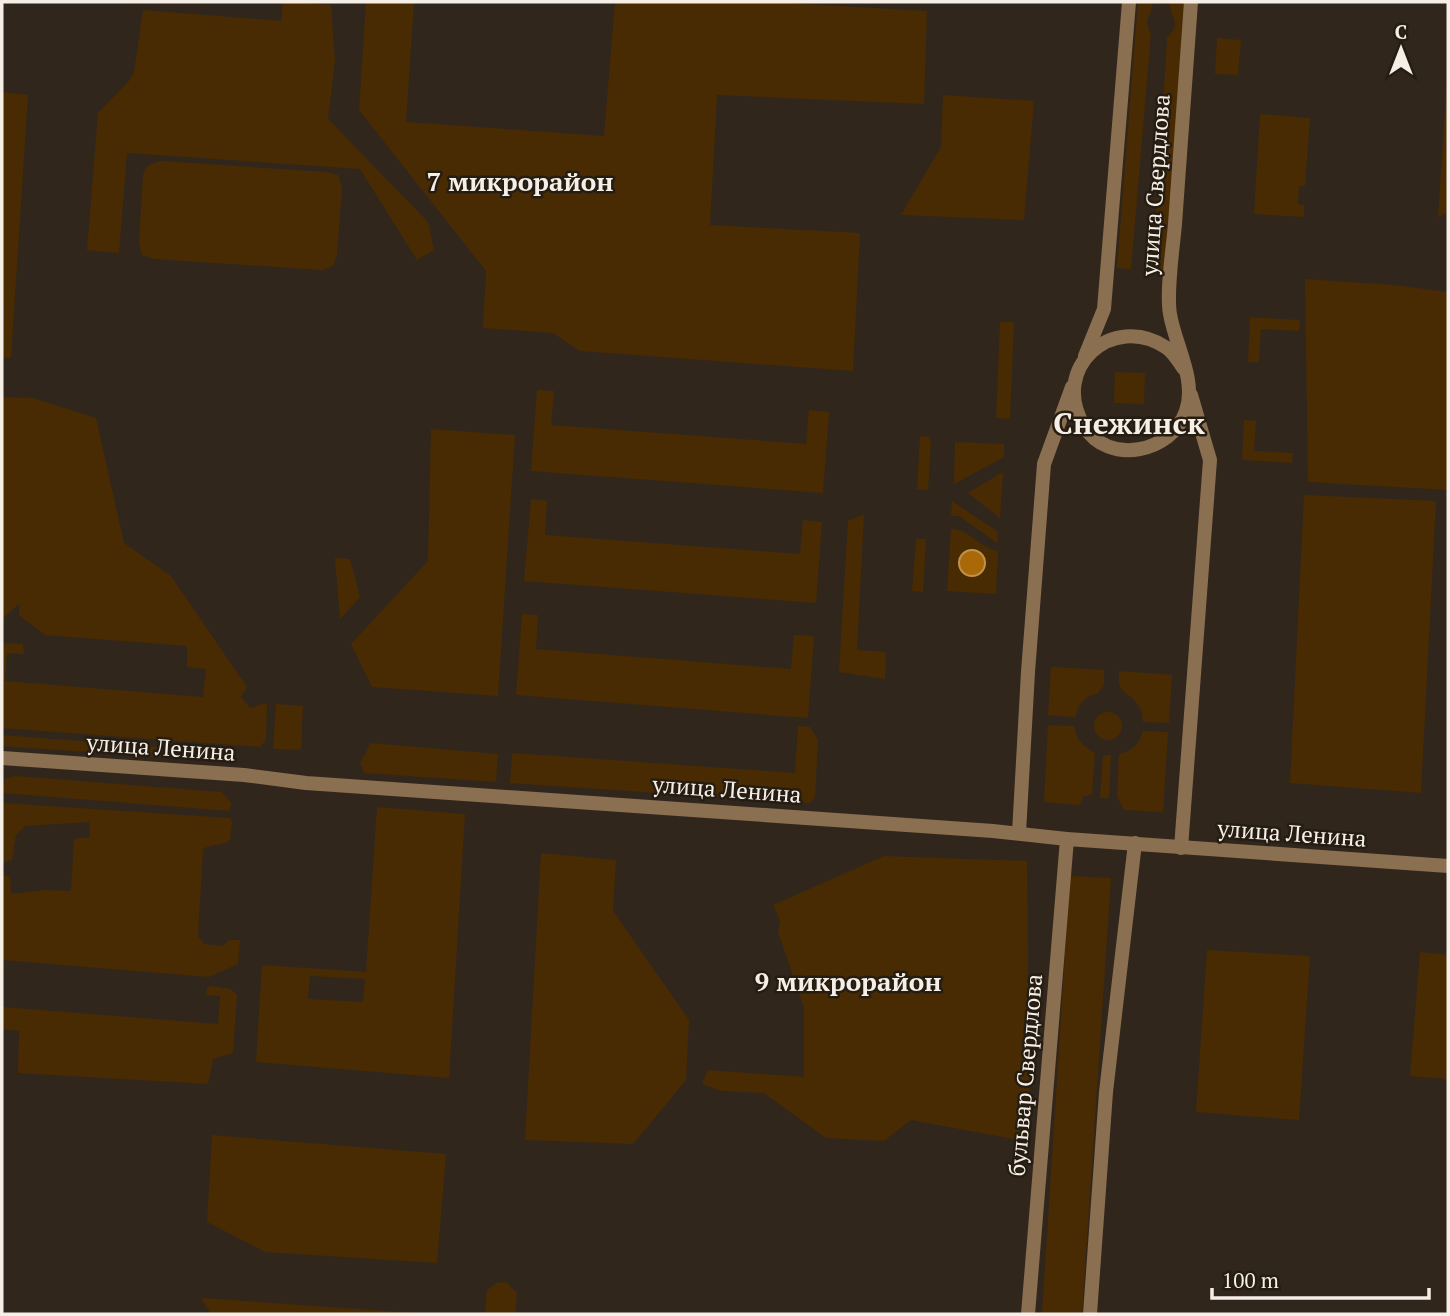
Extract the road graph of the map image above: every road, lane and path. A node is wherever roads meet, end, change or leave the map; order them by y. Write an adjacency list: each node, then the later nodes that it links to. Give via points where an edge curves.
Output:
1 (1129, 2): 3 (street, улица Свердлова, via 1104,309)
2 (1191, 2): 4 (street, улица Свердлова, via 1169,312)
3 (1083, 361): 4 (street, via 1101,344 1123,336 1148,338 1170,350); 5 (street)
4 (1184, 369): 6 (street)
5 (1073, 383): 6 (street, via 1075,408 1085,429 1101,443 1125,451 1148,449 1178,428); 8 (street, via 1044,464)
6 (1190, 391): 11 (street, via 1210,460)
7 (2, 758): 8 (street, улица Ленина)
8 (1019, 833): 9 (street, улица Ленина)
9 (1067, 839): 10 (street, улица Ленина); 13 (street, бульвар Свердлова)
10 (1135, 843): 11 (street, улица Ленина); 14 (street, via 1106,1093)
11 (1181, 848): 12 (street, улица Ленина)
12 (1448, 866)
13 (1028, 1314)
14 (1090, 1314)

